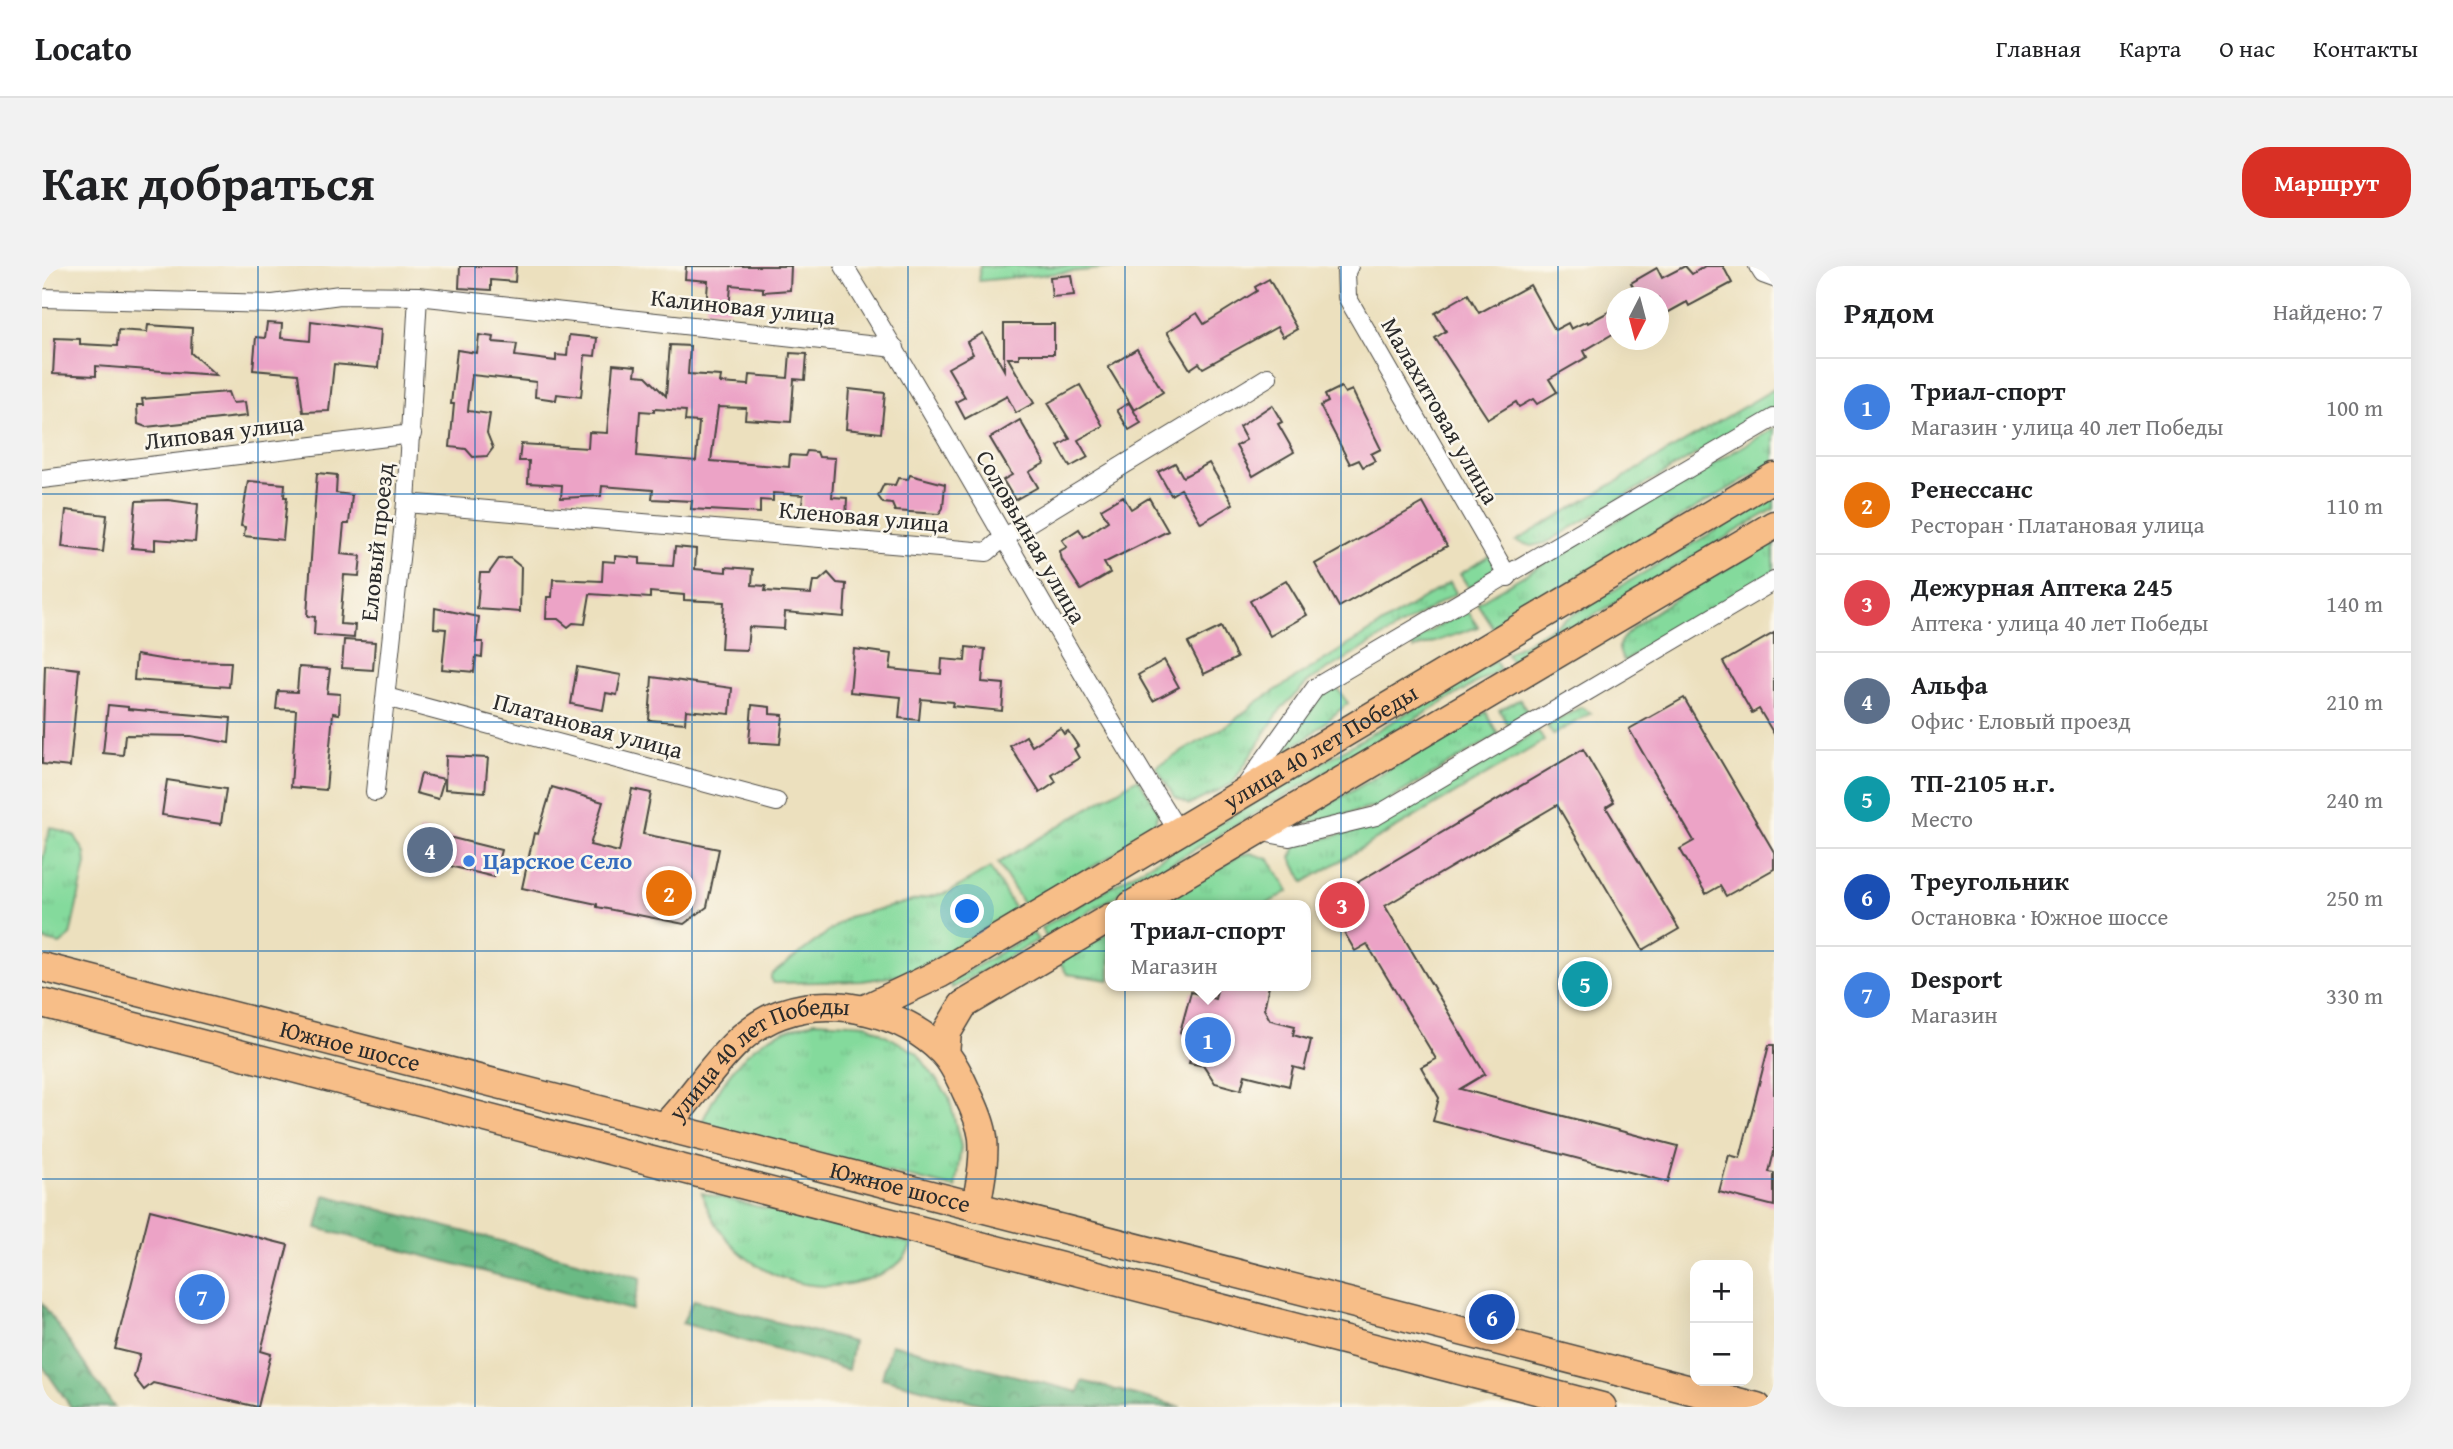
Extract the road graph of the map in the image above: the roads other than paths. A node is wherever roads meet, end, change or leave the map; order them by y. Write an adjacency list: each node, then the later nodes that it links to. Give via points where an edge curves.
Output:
1 (844, 266): 7 (street, Соловьиная улица)
2 (1349, 266): 16 (street, Малахитовая улица, via 1347,297)
3 (1758, 266): 4 (street)
4 (1774, 278)
5 (418, 296): 6 (street, Калиновая улица, via 340,295 273,304); 7 (street, Калиновая улица); 10 (street, Еловый проезд)
6 (42, 299)
7 (895, 348): 15 (street, Соловьиная улица)
8 (1268, 377): 15 (street, Кленовая улица)
9 (1774, 418): 16 (street)
10 (412, 434): 12 (street, Липовая улица); 13 (street, Еловый проезд)
11 (1774, 477): 20 (main road, улица 40 лет Победы)
12 (42, 479)
13 (406, 503): 15 (street, Кленовая улица, via 987,552); 18 (street, Еловый проезд)
14 (1774, 525): 23 (main road, улица 40 лет Победы)
15 (1002, 539): 22 (street, Соловьиная улица)
16 (1508, 577): 20 (street, via 1316,687)
17 (1774, 581): 23 (street, via 1376,816 1289,837)
18 (386, 697): 19 (street, Еловый проезд); 21 (street, Платановая улица)
19 (374, 792)
20 (1240, 793): 22 (main road, улица 40 лет Победы)
21 (777, 802)
22 (1178, 831): 27 (main road, улица 40 лет Победы)
23 (1258, 831): 24 (main road, улица 40 лет Победы)
24 (1141, 900)
25 (1105, 922): 29 (main road)
26 (42, 967): 32 (main road, Южное шоссе)
27 (941, 973): 29 (main road, via 936,984 938,1000 945,1005); 30 (main road, улица 40 лет Победы)
28 (42, 1003): 34 (main road, Южное шоссе)
29 (963, 1005): 31 (main road, via 947,1032)
30 (863, 1010): 31 (main road, улица 40 лет Победы, via 907,1025); 32 (main road, улица 40 лет Победы, via 805,1008 780,1014 754,1028 728,1051)
31 (945, 1054): 33 (main road, улица 40 лет Победы, via 973,1104 983,1137)
32 (664, 1128): 33 (main road, Южное шоссе)
33 (976, 1207): 34 (main road, via 950,1227); 36 (main road, Южное шоссе)
34 (927, 1231): 35 (main road, Южное шоссе)
35 (1602, 1407)
36 (1757, 1407)

